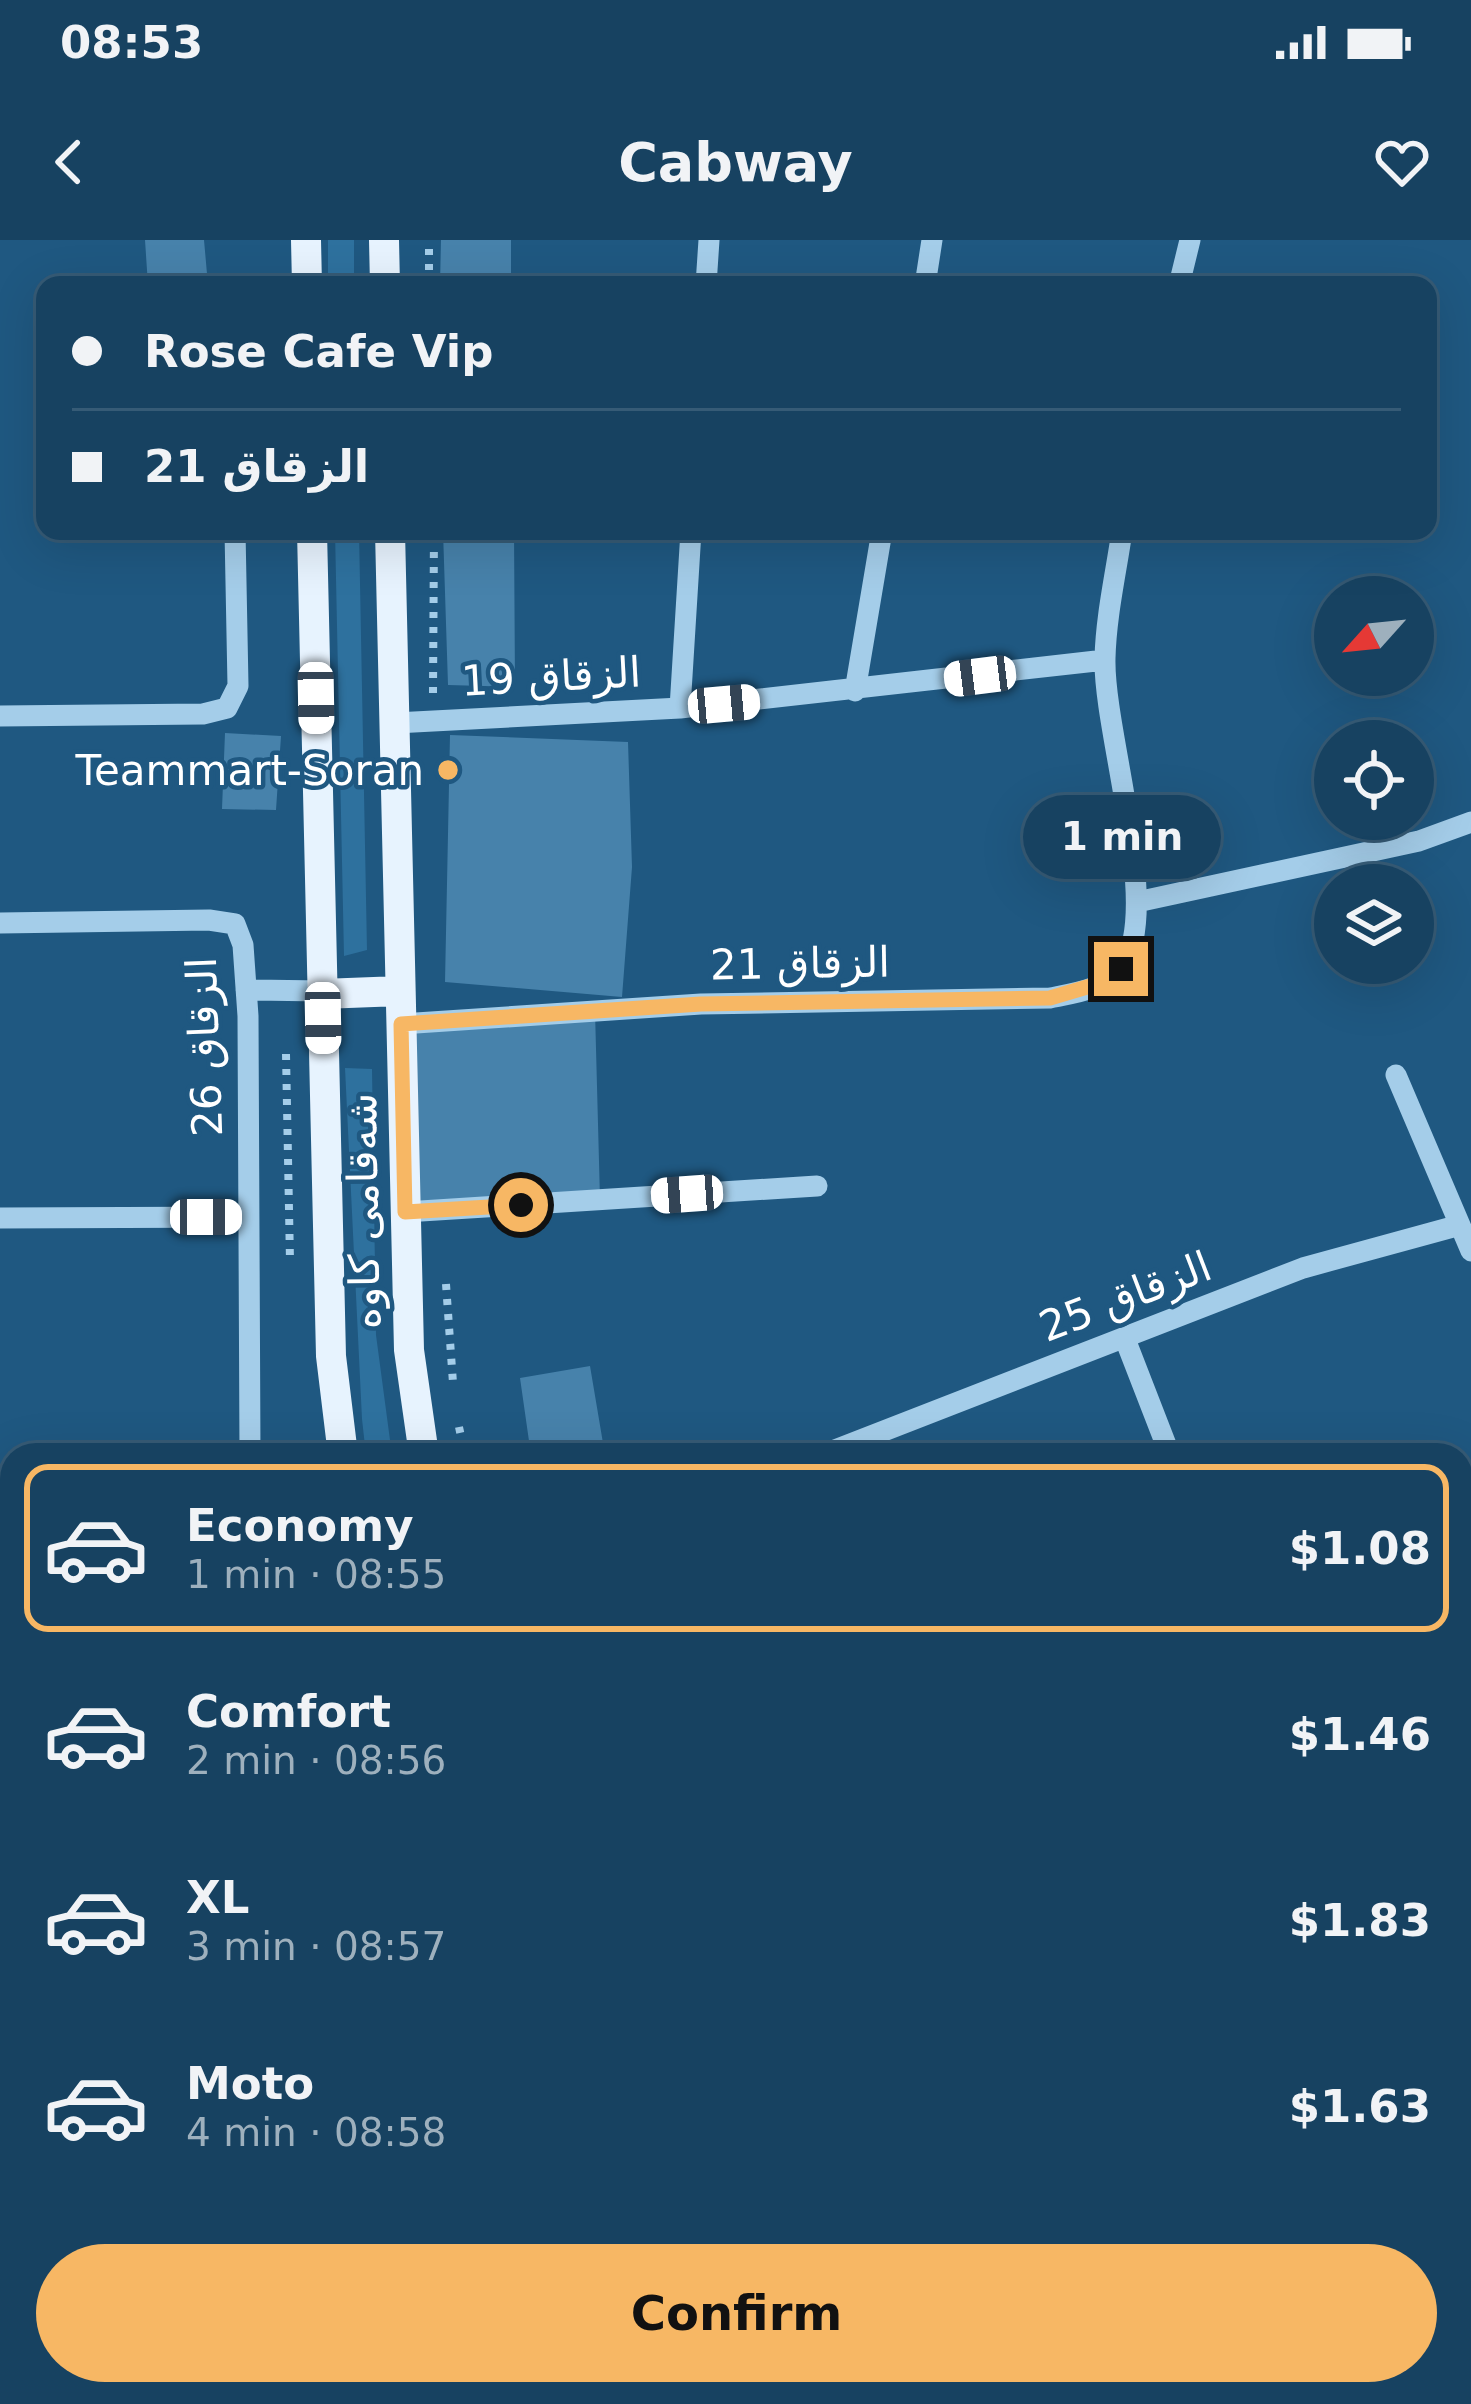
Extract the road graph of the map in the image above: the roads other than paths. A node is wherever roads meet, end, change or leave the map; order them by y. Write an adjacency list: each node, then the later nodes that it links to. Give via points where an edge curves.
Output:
1 (306, 240): 6 (main road)
2 (384, 240): 7 (main road)
3 (709, 240): 8 (street)
4 (932, 240): 9 (street)
5 (1190, 240): 10 (street)
6 (307, 276)
7 (385, 276)
8 (707, 276)
9 (926, 276)
10 (1181, 276)
11 (235, 540): 20 (street, via 238,686 227,708)
12 (312, 540): 27 (main road, شەقامی کاوە)
13 (390, 540): 21 (main road, شەقامی کاوە)
14 (690, 540): 19 (street)
15 (881, 540): 18 (street)
16 (1121, 540): 17 (street)
17 (1105, 660): 18 (street, الزقاق 19); 23 (street)
18 (855, 692): 19 (street, الزقاق 19)
19 (680, 708): 21 (street, الزقاق 19)
20 (0, 716)
21 (395, 723): 26 (main road, شەقامی کاوە)
22 (1471, 822): 23 (street, via 1419,841)
23 (1137, 902): 28 (street, الزقاق 21, via 1121,969 1050,998 701,1004)
24 (0, 923): 25 (street, الزقاق 26, via 236,925)
25 (246, 990): 27 (street); 32 (street, الزقاق 26)
26 (400, 991): 27 (main road); 28 (main road, شەقامی کاوە)
27 (322, 992): 38 (main road, شەقامی کاوە, via 331,1356)
28 (401, 1024): 31 (main road, شەقامی کاوە)
29 (1396, 1075): 34 (street)
30 (817, 1186): 31 (street)
31 (405, 1212): 39 (main road, شەقامی کاوە, via 409,1350)
32 (248, 1217): 33 (street); 37 (street, الزقاق 26)
33 (0, 1218)
34 (1460, 1225): 35 (street); 36 (street, الزقاق 25, via 1303,1268)
35 (1471, 1251)
36 (1125, 1339): 40 (street, الزقاق 25); 41 (street)
37 (250, 1443)
38 (342, 1443)
39 (422, 1443)
40 (853, 1443)
41 (1165, 1443)

